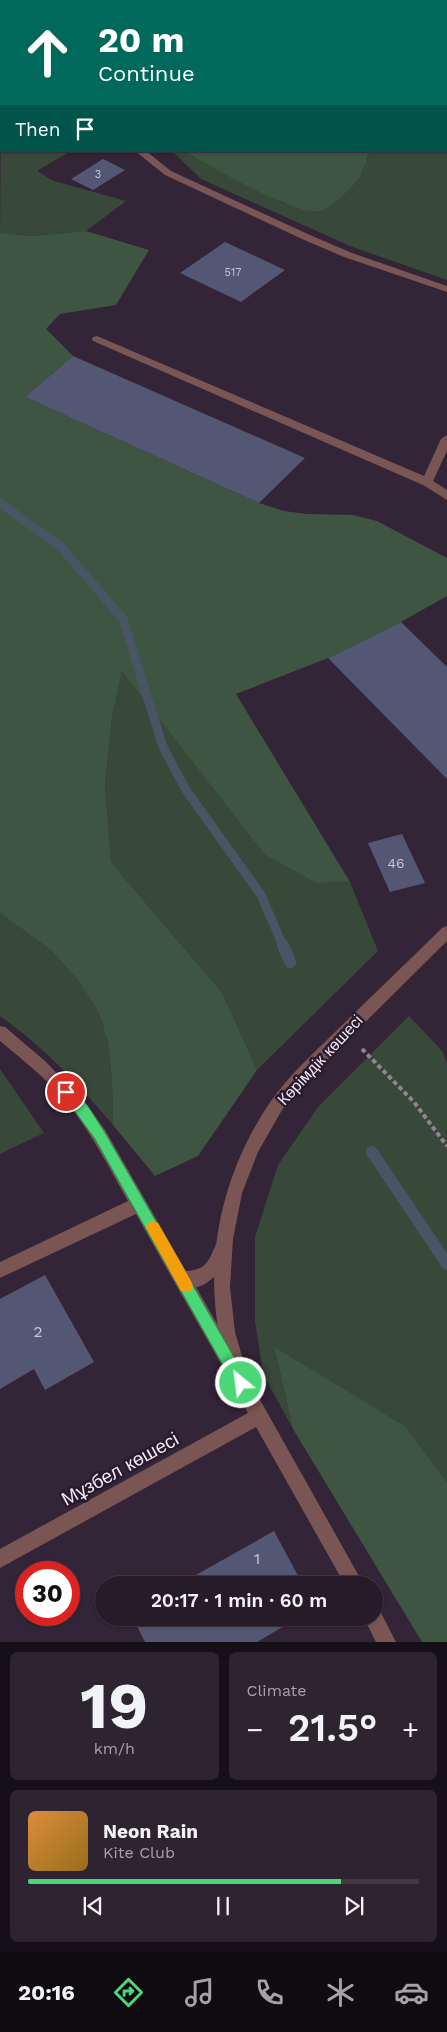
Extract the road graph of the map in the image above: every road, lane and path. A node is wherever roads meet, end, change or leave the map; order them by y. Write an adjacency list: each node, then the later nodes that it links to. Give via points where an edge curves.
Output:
1 (141, 152): 2 (street, via 168,173 306,237)
2 (447, 289)
3 (97, 339): 5 (street)
4 (447, 439): 5 (street)
5 (427, 482): 6 (street)
6 (447, 496)
7 (447, 932): 9 (street, Көрімдік көшесі)
8 (0, 1032): 11 (street, via 40,1066 79,1106)
9 (345, 1032): 10 (path, via 414,1102); 12 (street, Көрімдік көшесі, via 277,1105 252,1149 234,1193)
10 (447, 1146)
11 (139, 1204): 13 (street); 14 (street)
12 (225, 1239): 14 (street, via 214,1269 197,1279); 15 (street, Көрімдік көшесі, via 222,1287 227,1332)
13 (0, 1270)
14 (182, 1279): 15 (street)
15 (241, 1383): 16 (street, Көрімдік көшесі)
16 (260, 1416): 17 (street, Мұзбел көшесі); 18 (street, Көрімдік көшесі)
17 (0, 1559)
18 (350, 1576)
19 (378, 1626): 20 (street)
20 (387, 1642)

